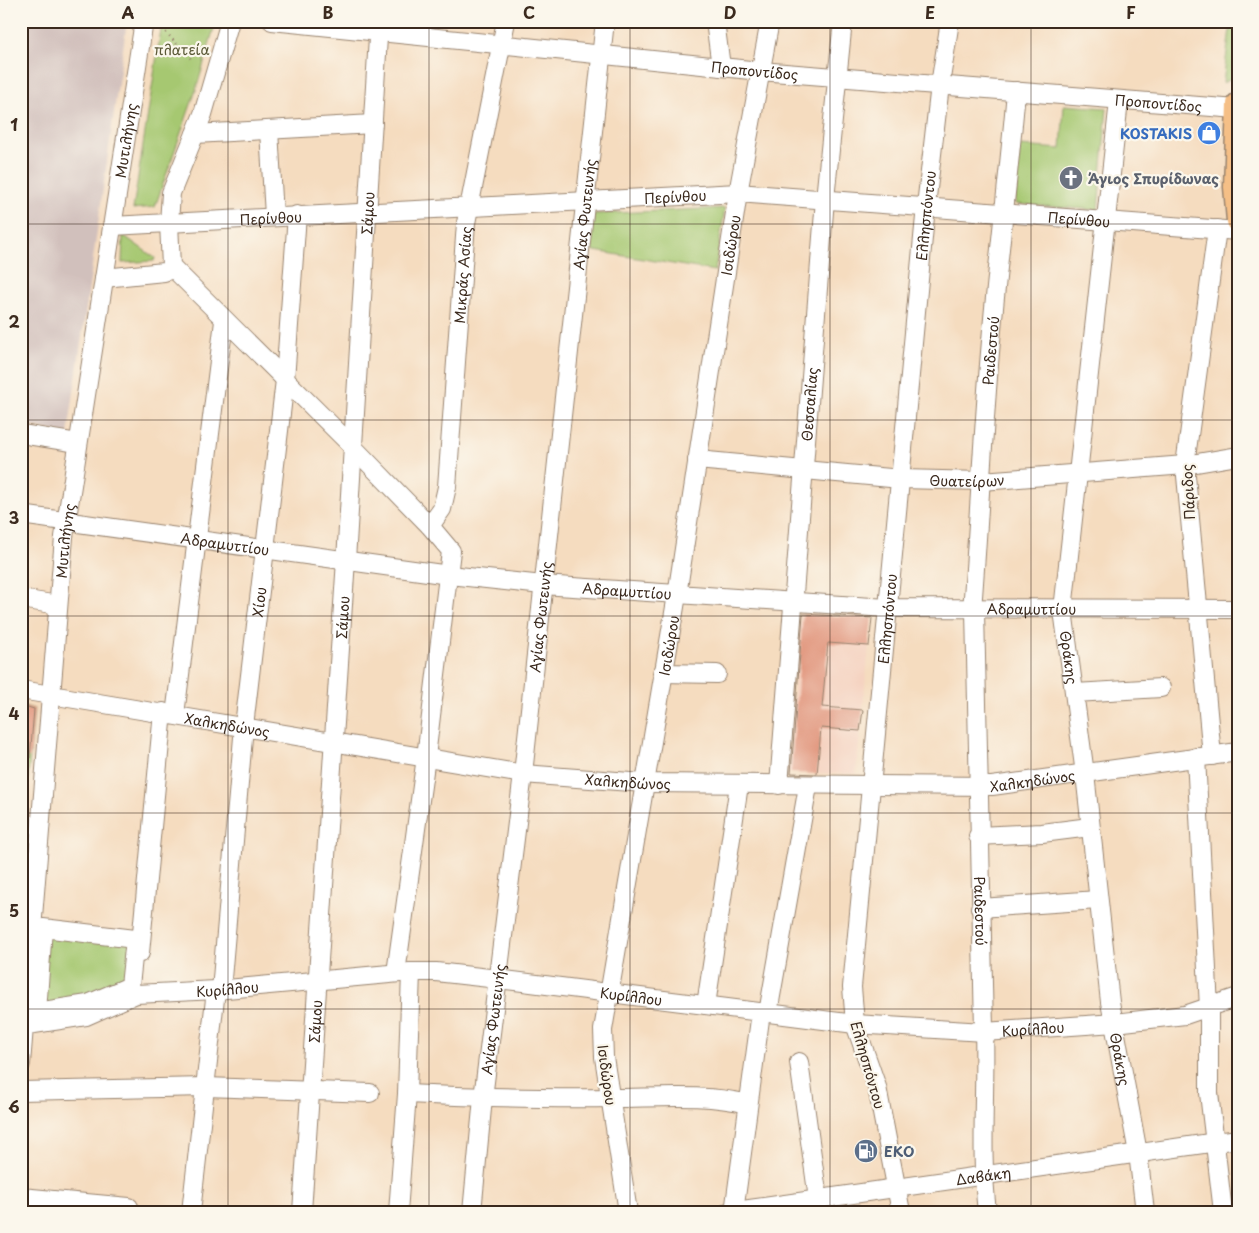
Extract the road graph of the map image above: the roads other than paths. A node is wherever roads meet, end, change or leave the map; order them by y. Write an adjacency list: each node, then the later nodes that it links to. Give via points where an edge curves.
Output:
1 (144, 21): 36 (street, Μυτιλήνης)
2 (230, 21): 23 (street, via 213,85)
3 (272, 21): 10 (street, Προποντίδος)
4 (506, 21): 11 (street, Μικράς Ασίας)
5 (604, 21): 12 (street, Αγίας Φωτεινής)
6 (715, 21): 13 (street)
7 (770, 21): 14 (street, Ισιδώρου)
8 (843, 21): 15 (street, Θεσσαλίας)
9 (950, 21): 16 (street, Ελλησπόντου)
10 (379, 26): 11 (street, Προποντίδος); 21 (street, Σάμου)
11 (502, 44): 12 (street, Προποντίδος); 28 (street, Μικράς Ασίας)
12 (601, 55): 13 (street, Προποντίδος); 26 (street, Αγίας Φωτεινής)
13 (721, 67): 14 (street, Προποντίδος)
14 (760, 71): 15 (street, Προποντίδος); 24 (street, Ισιδώρου)
15 (837, 77): 16 (street, Προποντίδος); 25 (street, Θεσσαλίας)
16 (940, 85): 17 (street, Προποντίδος); 27 (street, Ελλησπόντου)
17 (1016, 91): 18 (street, Προποντίδος); 30 (street, Ραιδεστού)
18 (1119, 101): 20 (street, Προποντίδος); 33 (street, Θράκης)
19 (1238, 104): 20 (main road)
20 (1237, 109): 35 (main road, via 1236,186)
21 (373, 124): 22 (street); 29 (street, Σάμου)
22 (269, 130): 23 (street); 32 (street)
23 (195, 134): 34 (street, via 171,193)
24 (738, 193): 25 (street, Περίνθου); 26 (street, Περίνθου); 46 (street, Ισιδώρου)
25 (825, 199): 27 (street, Περίνθου); 48 (street, Θεσσαλίας)
26 (585, 202): 28 (street, Περίνθου); 59 (street, Αγίας Φωτεινής)
27 (926, 206): 30 (street, Περίνθου); 50 (street, Ελλησπόντου)
28 (469, 207): 29 (street, Περίνθου); 54 (street, Μικράς Ασίας, via 447,487 442,509)
29 (368, 211): 31 (street, Περίνθου); 44 (street, Σάμου)
30 (1006, 213): 33 (street, Περίνθου); 51 (street, Ραιδεστού, via 991,342)
31 (297, 215): 32 (street, Περίνθου); 41 (street, Χίου)
32 (274, 216): 34 (street, Περίνθου)
33 (1107, 220): 35 (street, Περίνθου); 49 (street, Θράκης)
34 (168, 223): 36 (street, Περίνθου); 38 (street)
35 (1228, 225): 37 (street, Περίνθου); 47 (street, Πάριδος)
36 (112, 226): 39 (street, Μυτιλήνης)
37 (1238, 230)
38 (172, 269): 39 (street); 40 (street)
39 (104, 278): 43 (street, Μυτιλήνης)
40 (224, 321): 41 (street); 55 (street)
41 (285, 380): 44 (street); 56 (street, Χίου)
42 (21, 434): 43 (street)
43 (78, 443): 53 (street, Μυτιλήνης)
44 (353, 446): 54 (street); 57 (street, Σάμου)
45 (1238, 456): 47 (street, Θυατείρων)
46 (697, 460): 48 (street, Θυατείρων); 60 (street, Ισιδώρου)
47 (1185, 465): 49 (street, Θυατείρων); 67 (street, Πάριδος)
48 (804, 470): 50 (street, Θυατείρων); 62 (street, Θεσσαλίας)
49 (1077, 474): 51 (street, Θυατείρων); 66 (street, Θράκης)
50 (900, 479): 51 (street, Θυατείρων); 64 (street, Ελλησπόντου)
51 (982, 481): 65 (street, Ραιδεστού)
52 (21, 515): 53 (street, Αδραμυττίου)
53 (66, 522): 55 (street, Αδραμυττίου); 63 (street, Μυτιλήνης)
54 (430, 526): 58 (street, via 451,552)
55 (196, 540): 56 (street, Αδραμυττίου); 75 (street)
56 (266, 549): 57 (street, Αδραμυττίου); 76 (street, Χίου)
57 (346, 560): 58 (street, Αδραμυττίου); 77 (street, Σάμου)
58 (449, 575): 59 (street, Αδραμυττίου); 80 (street)
59 (543, 585): 60 (street, Αδραμυττίου); 81 (street, Αγίας Φωτεινής)
60 (677, 595): 62 (street, Αδραμυττίου); 69 (street, Ισιδώρου)
61 (21, 599): 63 (street)
62 (793, 602): 64 (street, Αδραμυττίου); 85 (street, Θεσσαλίας)
63 (58, 605): 74 (street, Μυτιλήνης)
64 (887, 608): 65 (street, Αδραμυττίου); 87 (street, Ελλησπόντου)
65 (974, 610): 66 (street, Αδραμυττίου); 88 (street, Ραιδεστού)
66 (1064, 610): 67 (street, Αδραμυττίου); 73 (street, Θράκης)
67 (1198, 610): 68 (street, Αδραμυττίου); 79 (street, Πάριδος)
68 (1238, 610)
69 (662, 673): 70 (street); 83 (street, Ισιδώρου)
70 (717, 674)
71 (1161, 688): 73 (street)
72 (21, 690): 74 (street, Χαλκηδώνος)
73 (1075, 693): 82 (street, Θράκης)
74 (51, 695): 75 (street, Χαλκηδώνος); 93 (street, Μυτιλήνης)
75 (169, 713): 76 (street, Χαλκηδώνος); 94 (street)
76 (244, 726): 77 (street, Χαλκηδώνος); 98 (street, Χίου)
77 (333, 741): 80 (street, Χαλκηδώνος); 97 (street, Σάμου)
78 (1238, 752): 79 (street, Χαλκηδώνος)
79 (1204, 756): 82 (street, Χαλκηδώνος); 103 (street, Πάριδος)
80 (426, 757): 81 (street, Χαλκηδώνος); 95 (street)
81 (522, 774): 83 (street, Χαλκηδώνος); 96 (street, Αγίας Φωτεινής)
82 (1085, 774): 88 (street, Χαλκηδώνος); 89 (street, Θράκης)
83 (644, 783): 84 (street, Χαλκηδώνος); 99 (street, Ισιδώρου)
84 (739, 785): 85 (street, Χαλκηδώνος); 102 (street)
85 (779, 785): 86 (street, Χαλκηδώνος)
86 (808, 786): 87 (street, Χαλκηδώνος); 104 (street)
87 (870, 786): 88 (street, Χαλκηδώνος); 106 (street, Ελλησπόντου, via 852,987)
88 (977, 787): 90 (street, Ραιδεστού)
89 (1090, 827): 90 (street); 91 (street, Θράκης)
90 (978, 836): 92 (street, Ραιδεστού)
91 (1098, 900): 92 (street); 105 (street, Θράκης)
92 (980, 908): 108 (street, Ραιδεστού)
93 (38, 922): 93 (street, via 37,1012 88,1004 130,986 135,939); 94 (street); 107 (street, Μυτιλήνης)
94 (142, 930): 100 (street)
95 (403, 973): 96 (street, Κυρίλλου, via 436,972); 97 (street, Κυρίλλου); 115 (street)
96 (498, 979): 99 (street, Κυρίλλου); 116 (street, Αγίας Φωτεινής)
97 (317, 980): 98 (street, Κυρίλλου); 112 (street, Σάμου)
98 (218, 990): 100 (street, Κυρίλλου); 111 (street, Χίου)
99 (608, 992): 102 (street, Κυρίλλου); 117 (street, Ισιδώρου, via 602,1044)
100 (136, 994): 107 (street, Κυρίλλου, via 86,1016)
101 (1238, 997): 103 (street, Κυρίλλου)
102 (706, 1005): 104 (street, Κυρίλλου)
103 (1209, 1008): 105 (street, Κυρίλλου, via 1185,1015); 120 (street, Πάριδος, via 1209,1093)
104 (765, 1013): 106 (street, Κυρίλλου); 118 (street)
105 (1115, 1023): 108 (street, Κυρίλλου); 121 (street, Θράκης)
106 (855, 1024): 108 (street, Κυρίλλου); 123 (street, Ελλησπόντου, via 877,1087)
107 (23, 1026): 110 (street, Μυτιλήνης)
108 (984, 1032): 122 (street, Ραιδεστού)
109 (799, 1062): 125 (street)
110 (21, 1064)
111 (206, 1087): 112 (street); 113 (street); 129 (street, Χίου)
112 (310, 1090): 114 (street); 130 (street, Σάμου)
113 (21, 1091)
114 (370, 1093)
115 (407, 1094): 116 (street); 131 (street)
116 (483, 1098): 117 (street); 132 (street, Αγίας Φωτεινής)
117 (610, 1098): 118 (street, via 731,1100); 133 (street, Ισιδώρου)
118 (748, 1104): 128 (street)
119 (1238, 1139): 120 (street, Δαβάκη)
120 (1213, 1142): 121 (street, Δαβάκη); 137 (street, Πάριδος)
121 (1138, 1153): 122 (street, Δαβάκη); 136 (street, Θράκης)
122 (984, 1175): 123 (street, Δαβάκη); 135 (street, Ραιδεστού)
123 (897, 1188): 125 (street, Δαβάκη); 134 (street, Ελλησπόντου)
124 (21, 1197): 126 (street)
125 (818, 1199): 127 (street, Δαβάκη)
126 (129, 1207)
127 (798, 1207): 128 (street, Δαβάκη)
128 (732, 1211)
129 (192, 1212)
130 (302, 1212)
131 (398, 1212)
132 (472, 1212)
133 (628, 1212)
134 (901, 1212)
135 (988, 1212)
136 (1145, 1212)
137 (1223, 1212)

